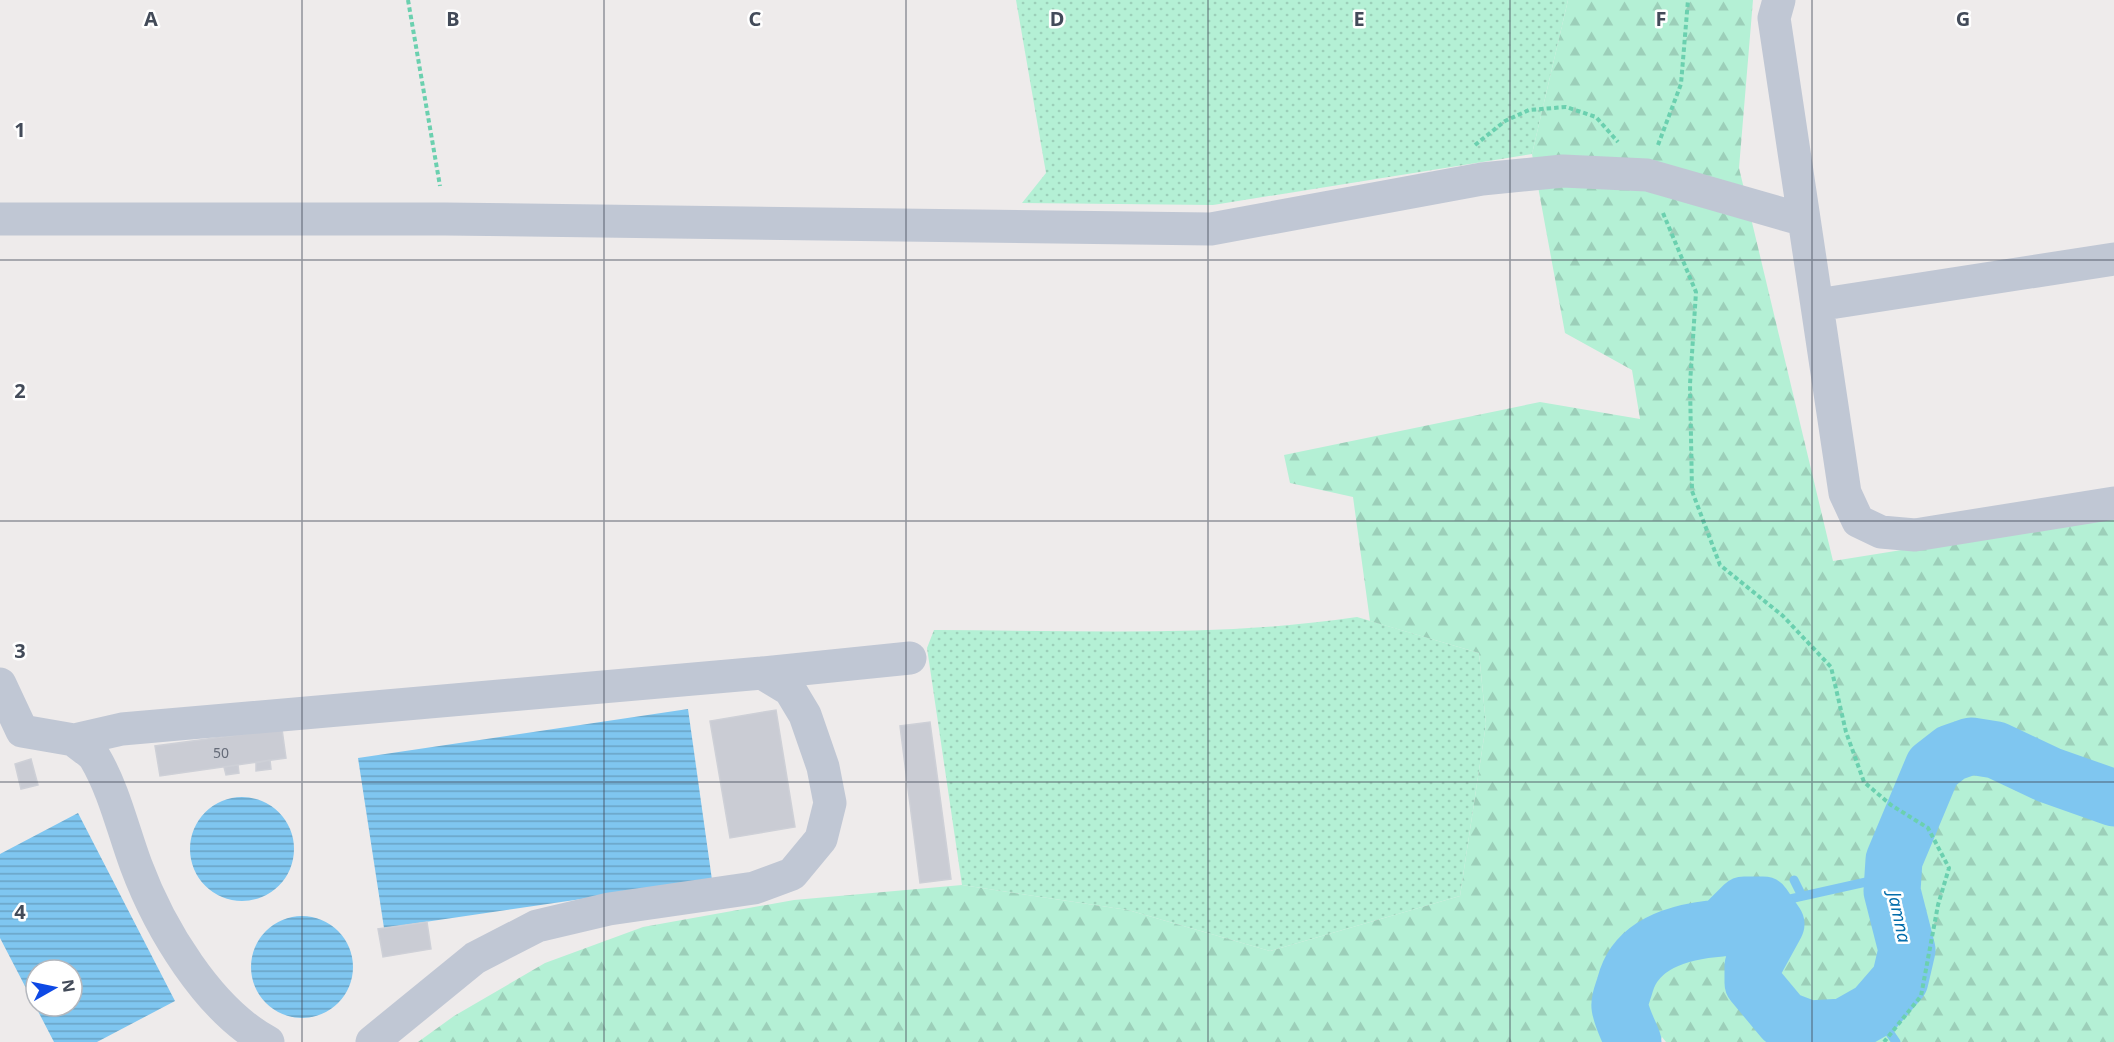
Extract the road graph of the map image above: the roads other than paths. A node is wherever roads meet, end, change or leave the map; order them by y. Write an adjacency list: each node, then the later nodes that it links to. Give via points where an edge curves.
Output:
1 (1779, 0): 3 (lane, via 1774,18)
2 (0, 219): 3 (lane, via 445,219 1211,230 1482,179 1563,171 1647,175)
3 (1804, 220): 5 (lane)
4 (2114, 259): 5 (lane)
5 (1817, 305): 6 (lane, via 1845,493 1858,521 1881,532 1915,535)
6 (2114, 503)
7 (910, 658): 8 (lane)
8 (762, 673): 10 (lane, via 122,729); 12 (lane, via 790,690 805,715 823,767 830,803 821,839 792,874 754,888 609,909 537,926 475,958)
9 (0, 684): 10 (lane, via 22,732)
10 (74, 740): 11 (lane, via 94,756 137,868 161,920 193,972 223,1006)
11 (268, 1042)
12 (372, 1042)

